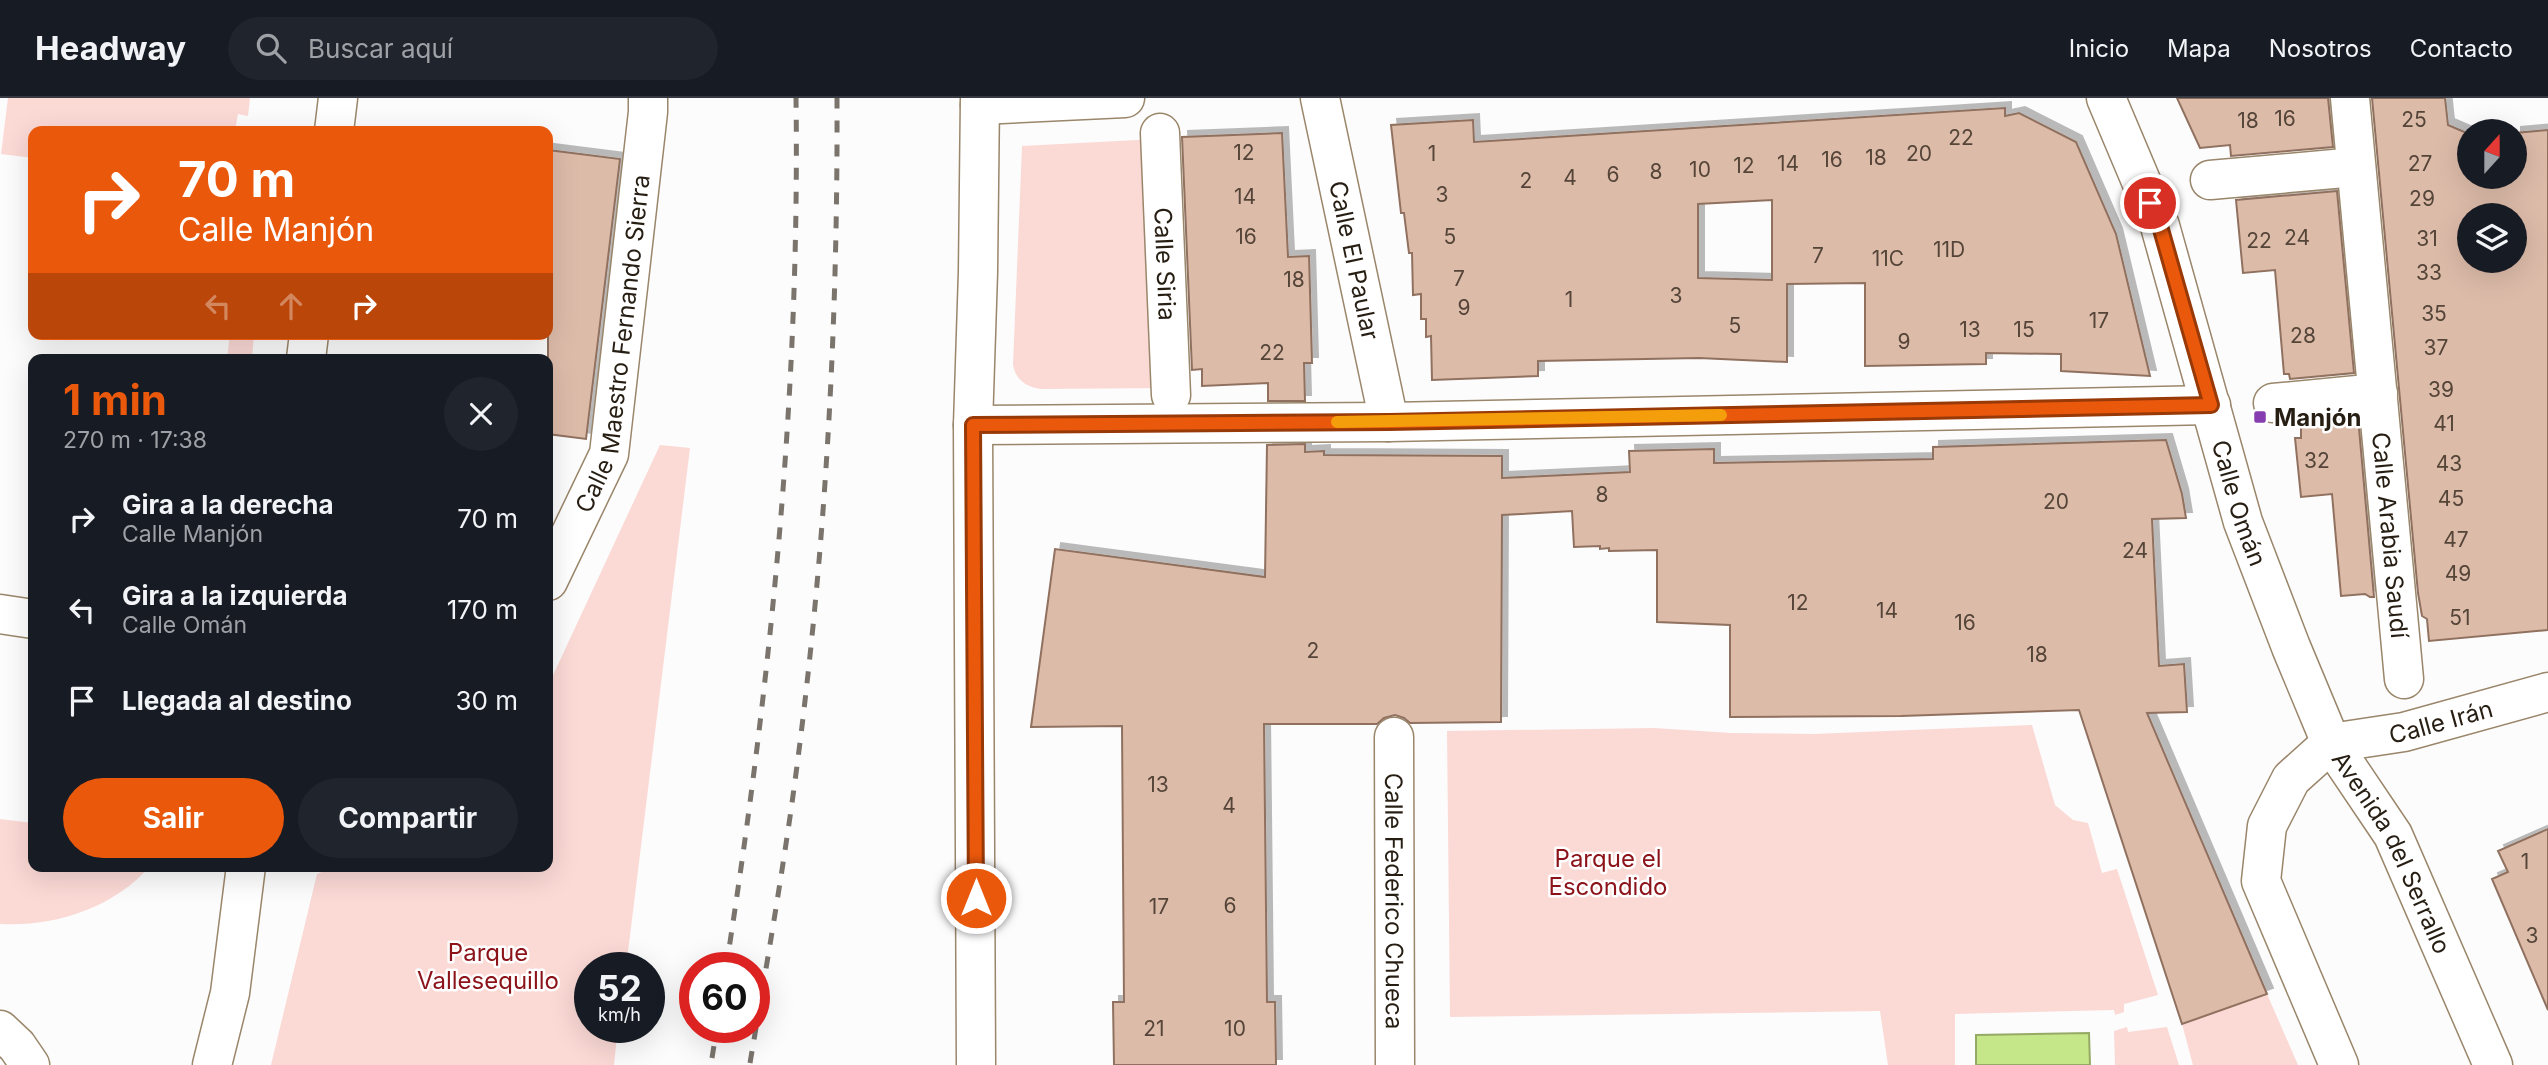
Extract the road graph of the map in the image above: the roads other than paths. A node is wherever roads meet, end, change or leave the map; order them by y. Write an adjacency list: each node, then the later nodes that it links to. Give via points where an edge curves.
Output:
1 (338, 98): 8 (street)
2 (648, 98): 18 (street, Calle Maestro Fernando Sierra, via 609,454)
3 (1125, 98): 7 (street)
4 (1320, 98): 16 (street, Calle El Paular)
5 (2106, 98): 15 (street, Calle Omán, via 2160,226)
6 (2350, 98): 10 (street, Calle Arabia Saudí)
7 (980, 101): 17 (street)
8 (335, 126)
9 (1160, 133): 13 (street, Calle Siria)
10 (2356, 167): 11 (street); 12 (street, Calle Arabia Saudí)
11 (2210, 180)
12 (2378, 393): 14 (street); 21 (street, Calle Arabia Saudí)
13 (1171, 395)
14 (2273, 403)
15 (2211, 405): 16 (street); 24 (street, Calle Omán, via 2244,522)
16 (1389, 422): 17 (street)
17 (973, 425): 29 (street)
18 (553, 571)
19 (0, 614): 20 (street)
20 (28, 618)
21 (2404, 679)
22 (2548, 692): 24 (street, Calle Irán, via 2404,732)
23 (1394, 737): 30 (street, Calle Federico Chueca)
24 (2332, 743): 31 (street, Avenida del Serrallo, via 2291,779 2267,826 2261,881); 32 (street, Avenida del Serrallo, via 2393,835)
25 (245, 872): 28 (street, via 230,993)
26 (0, 1030): 27 (street)
27 (30, 1065)
28 (212, 1065)
29 (976, 1065)
30 (1395, 1065)
31 (2339, 1065)
32 (2493, 1065)

